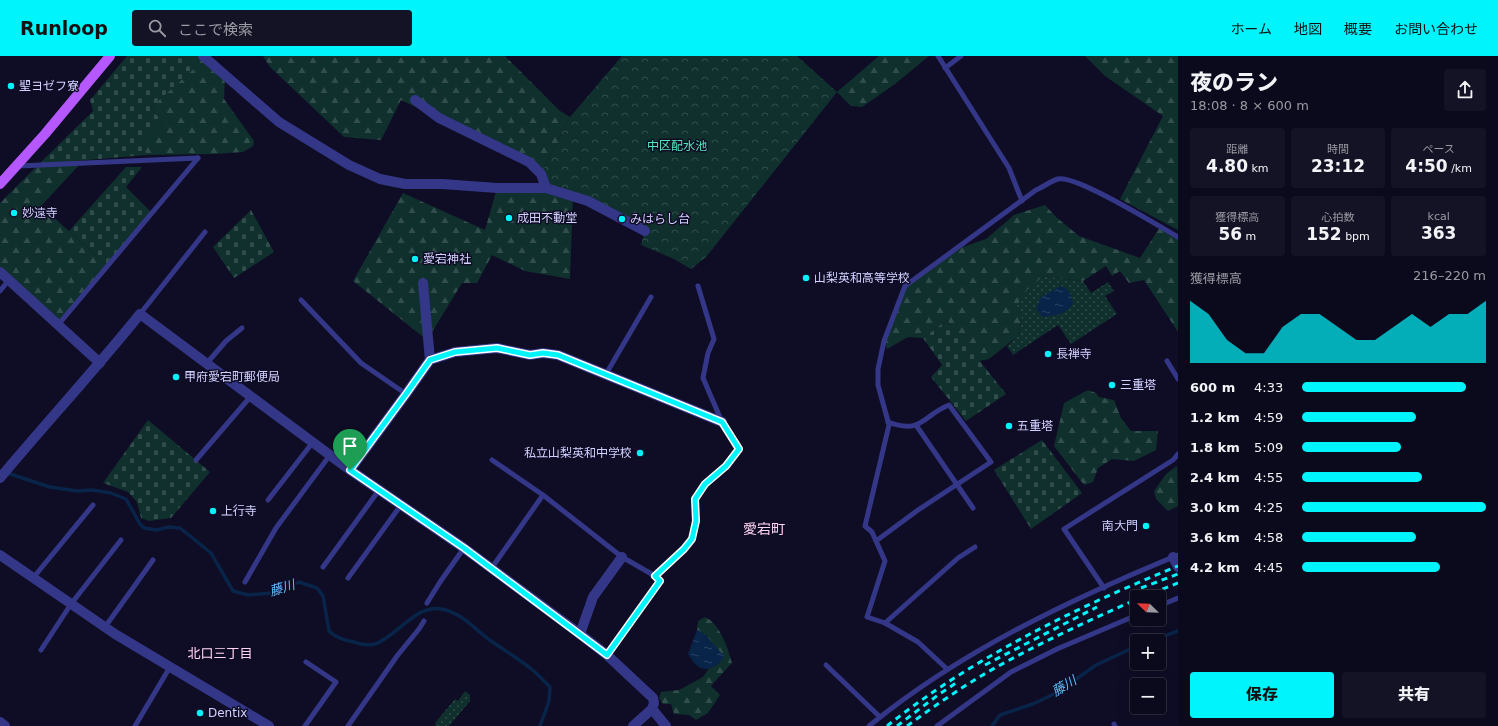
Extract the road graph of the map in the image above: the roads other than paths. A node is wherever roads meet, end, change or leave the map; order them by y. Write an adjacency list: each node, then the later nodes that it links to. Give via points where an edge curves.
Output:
1 (110, 56): 7 (main road)
2 (202, 56): 9 (street, via 279,122 349,165 380,179 405,184)
3 (938, 56): 5 (lane)
4 (961, 56): 5 (lane)
5 (945, 68): 10 (lane, via 1008,168)
6 (415, 100): 9 (street, via 439,118 529,162 541,174)
7 (16, 167): 8 (main road); 22 (lane, via 198,158)
8 (0, 184)
9 (546, 188): 11 (street, via 588,201)
10 (1022, 201): 13 (lane, via 1058,178 1071,180 1101,193); 33 (lane, via 905,286 884,342 878,369 878,384)
11 (645, 231)
12 (205, 232): 21 (lane)
13 (1178, 237)
14 (0, 272): 15 (street)
15 (9, 280): 18 (lane); 22 (street)
16 (422, 283): 24 (street)
17 (698, 286): 32 (lane, via 714,339 703,378)
18 (0, 291)
19 (651, 297): 28 (lane)
20 (301, 300): 30 (lane, via 361,363)
21 (140, 314): 26 (street); 27 (street)
22 (58, 324): 26 (street)
23 (242, 328): 27 (lane, via 226,341)
24 (430, 360): 28 (street, via 455,352 497,348 530,355 558,355); 30 (street)
25 (1167, 361): 29 (lane)
26 (100, 363): 41 (street)
27 (207, 363): 31 (street)
28 (606, 374): 32 (street)
29 (1178, 379)
30 (406, 394): 40 (street)
31 (251, 396): 35 (street); 38 (lane)
32 (722, 422): 60 (lane, via 739,449 726,466 705,484 695,499 696,521 692,539)
33 (888, 422): 34 (lane, via 898,426); 50 (lane, via 888,432 865,526 872,532)
34 (916, 425): 42 (lane); 42 (lane, via 949,405 991,462)
35 (313, 442): 36 (street); 45 (lane)
36 (330, 454): 40 (street); 63 (lane, via 276,528)
37 (1178, 454): 64 (lane, via 1173,460 1064,529)
38 (196, 460)
39 (492, 460): 44 (lane)
40 (350, 470): 43 (street)
41 (0, 478)
42 (956, 484): 48 (lane); 50 (lane)
43 (379, 490): 47 (street); 57 (lane)
44 (543, 495): 54 (lane); 59 (lane)
45 (268, 500)
46 (92, 505): 61 (lane)
47 (401, 505): 52 (street); 62 (lane)
48 (973, 508)
49 (120, 540): 68 (lane)
50 (876, 541): 71 (lane, via 885,561 867,617)
51 (976, 547): 71 (lane, via 958,558)
52 (464, 548): 59 (street); 66 (lane)
53 (0, 555): 61 (street)
54 (622, 556): 60 (lane); 73 (street, via 593,597)
55 (1175, 556): 58 (street); 64 (lane)
56 (152, 560): 72 (lane)
57 (323, 567)
58 (1178, 567)
59 (491, 569): 73 (street)
60 (655, 576): 75 (lane, via 660,581)
61 (33, 578): 68 (street)
62 (348, 578)
63 (245, 582)
64 (1104, 588): 79 (lane, via 1074,600 984,646)
65 (1178, 598): 67 (lane)
66 (427, 603)
67 (1166, 603)
68 (71, 604): 72 (street); 74 (lane)
69 (1130, 618): 91 (lane, via 1010,672)
70 (424, 620): 87 (lane)
71 (886, 623): 79 (lane, via 918,642)
72 (105, 627): 78 (street)
73 (580, 634): 75 (street)
74 (41, 650)
75 (607, 655): 80 (street, via 653,698)
76 (306, 662): 86 (lane, via 336,682)
77 (826, 665): 81 (lane)
78 (170, 667): 84 (lane); 85 (street)
79 (947, 669): 81 (lane)
80 (652, 709): 88 (street); 89 (street)
81 (880, 717): 90 (lane)
82 (0, 722): 83 (street)
83 (5, 726)
84 (135, 726)
85 (269, 726)
86 (305, 726)
87 (348, 726)
88 (633, 726)
89 (666, 726)
90 (869, 726)
91 (937, 726)

